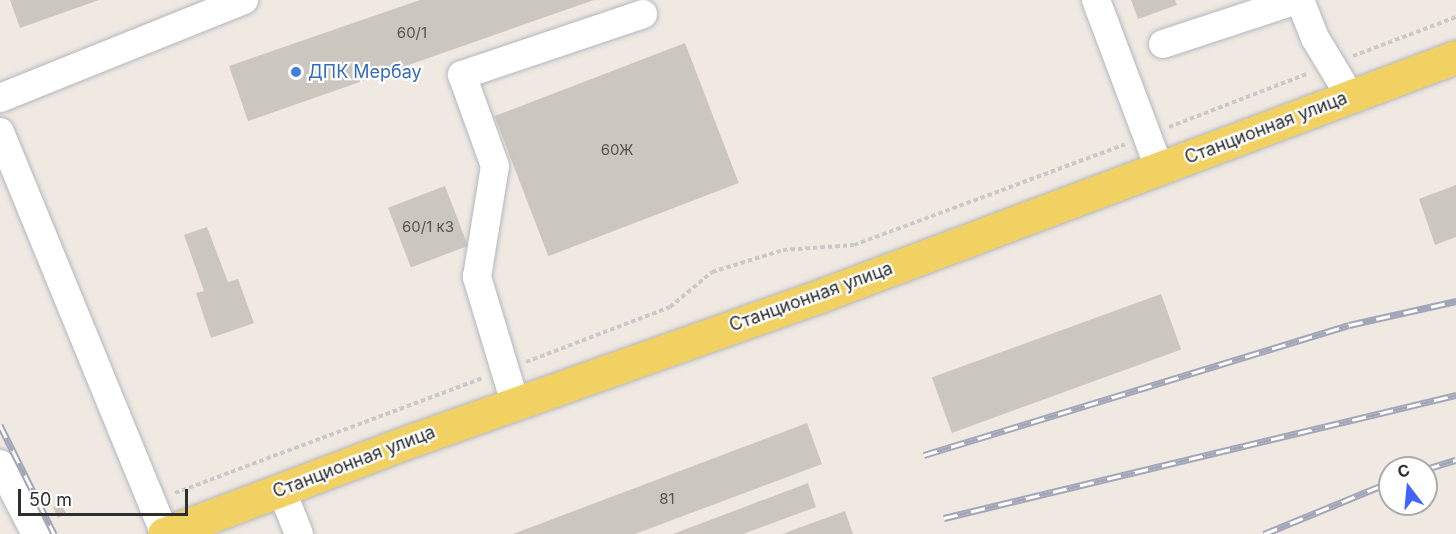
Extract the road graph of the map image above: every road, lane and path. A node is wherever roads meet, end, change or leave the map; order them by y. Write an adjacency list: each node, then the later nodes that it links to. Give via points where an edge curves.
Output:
1 (244, 0): 10 (street)
2 (1096, 0): 12 (street)
3 (1299, 0): 6 (street); 8 (street)
4 (643, 14): 14 (street, via 462,75 495,166 477,277)
5 (1456, 17): 8 (path)
6 (1164, 44)
7 (1456, 57): 9 (main road, Станционная улица)
8 (1331, 65): 9 (street); 12 (path)
9 (1350, 96): 13 (main road, Станционная улица)
10 (0, 98)
11 (0, 132): 18 (street)
12 (1146, 136): 13 (street); 14 (path, via 854,245 783,250 712,272 669,307)
13 (1159, 168): 15 (main road, Станционная улица, via 825,294)
14 (505, 370): 15 (street); 18 (path)
15 (515, 403): 17 (main road, Станционная улица)
16 (0, 464): 19 (street)
17 (281, 489): 20 (main road, Станционная улица); 21 (street)
18 (152, 501): 20 (street)
19 (36, 534)
20 (165, 534)
21 (299, 534)

